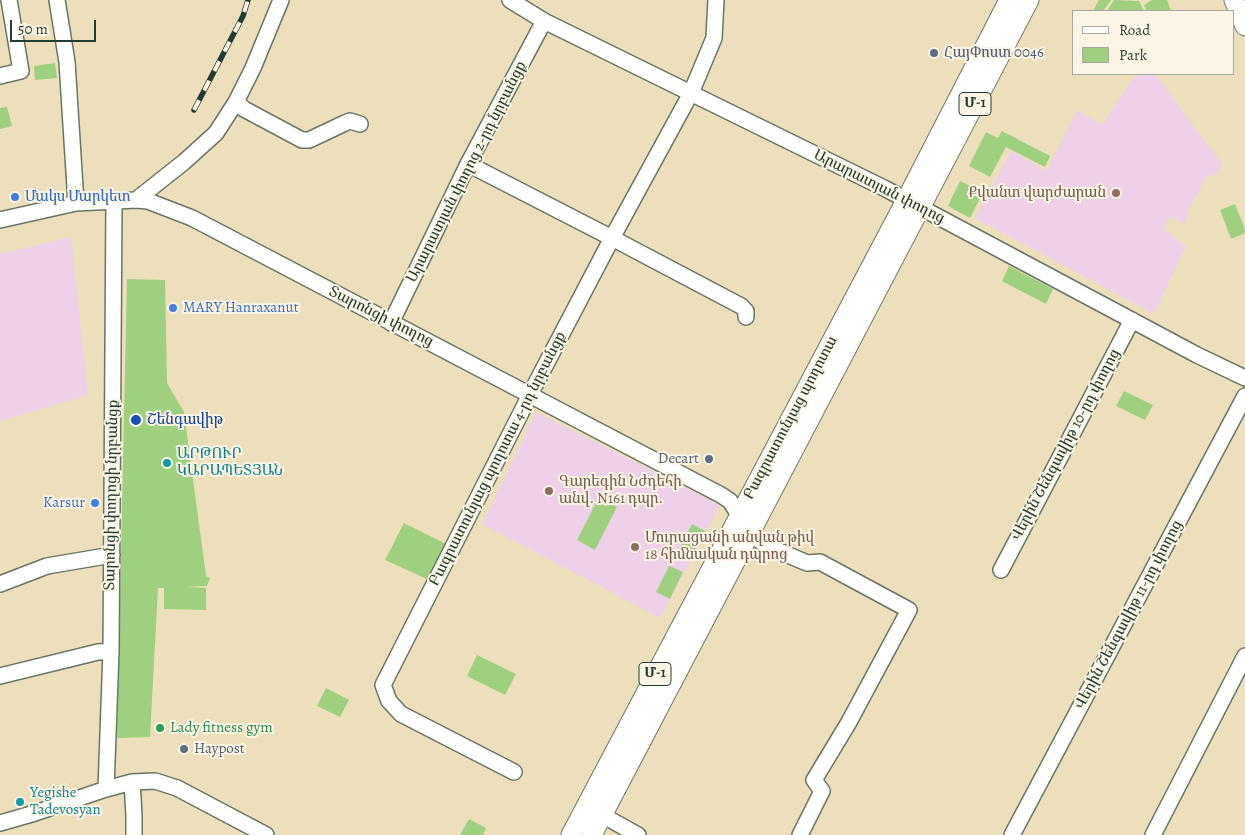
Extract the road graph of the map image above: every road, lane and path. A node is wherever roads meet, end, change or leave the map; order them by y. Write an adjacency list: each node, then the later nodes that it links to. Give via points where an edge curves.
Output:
1 (9, 0): 11 (street, via 21,71)
2 (57, 0): 18 (street, via 67,62)
3 (281, 0): 13 (street)
4 (510, 0): 9 (street, Արարատյան փողոց)
5 (716, 0): 12 (street, Բագրատունյաց պողոտա 4-րդ նրբանցք, via 714,38)
6 (1009, 0): 19 (main road, Բագրատունյաց պողոտա / Մ-1)
7 (1029, 0): 19 (main road, Բագրատունյաց պողոտա / Մ-1)
8 (1234, 0): 10 (main road)
9 (544, 21): 12 (street, Արարատյան փողոց); 15 (street, Արարատյան փողոց 2-րդ նրբանցք)
10 (1245, 26)
11 (0, 76)
12 (692, 93): 19 (street, Արարատյան փողոց); 21 (street, Բագրատունյաց պողոտա 4-րդ նրբանցք)
13 (236, 102): 14 (street, via 302,140 309,140 345,122); 17 (street, via 216,133)
14 (360, 124)
15 (468, 164): 21 (street); 24 (street, Արարատյան փողոց 2-րդ նրբանցք)
16 (114, 200): 17 (street, Տարոնցի փողոց); 18 (street, Տարոնցի փողոց); 30 (street, Տարոնցի փողոցի նրբանցք)
17 (136, 200): 24 (street, Տարոնցի փողոց, via 148,201 192,218)
18 (76, 204): 20 (street, Տարոնցի փողոց)
19 (914, 204): 23 (street, Արարատյան փողոց); 28 (main road, Բագրատունյաց պողոտա / Մ-1); 29 (main road, Բագրատունյաց պողոտա / Մ-1)
20 (0, 220)
21 (612, 238): 22 (street, via 741,306); 26 (street, Բագրատունյաց պողոտա 4-րդ նրբանցք)
22 (746, 317)
23 (1132, 320): 25 (street, Արարատյան փողոց); 31 (street, Վերին Շենգավիթ 10-րդ փողոց)
24 (391, 323): 26 (street, Տարոնցի փողոց)
25 (1245, 378)
26 (531, 394): 28 (street, Տարոնցի փողոց, via 721,495); 36 (street, Բագրատունյաց պողոտա 4-րդ նրբանցք, via 383,685 389,701 401,714)
27 (1245, 396): 47 (street, Վերին Շենգավիթ 11-րդ փողոց)
28 (740, 514): 29 (street, Տարոնցի փողոց); 43 (main road, Բագրատունյաց պողոտա / Մ-1)
29 (750, 532): 39 (main road, Բագրատունյաց պողոտա / Մ-1); 46 (street, via 765,545 807,563 820,562 909,610 814,780 822,791)
30 (112, 555): 32 (street, via 46,566); 33 (street, Տարոնցի փողոցի նրբանցք)
31 (1001, 570)
32 (0, 584)
33 (110, 651): 35 (street); 38 (street, Տարոնցի փողոցի նրբանցք)
34 (1245, 656): 48 (street)
35 (0, 676)
36 (514, 772)
37 (132, 782): 38 (street); 41 (street); 42 (street, via 156,780)
38 (106, 789): 40 (street)
39 (602, 815): 44 (main road, Բագրատունյաց պողոտա / Մ-1); 45 (street)
40 (0, 822)
41 (134, 835)
42 (266, 835)
43 (570, 835)
44 (592, 835)
45 (638, 835)
46 (800, 835)
47 (1012, 835)
48 (1153, 835)

